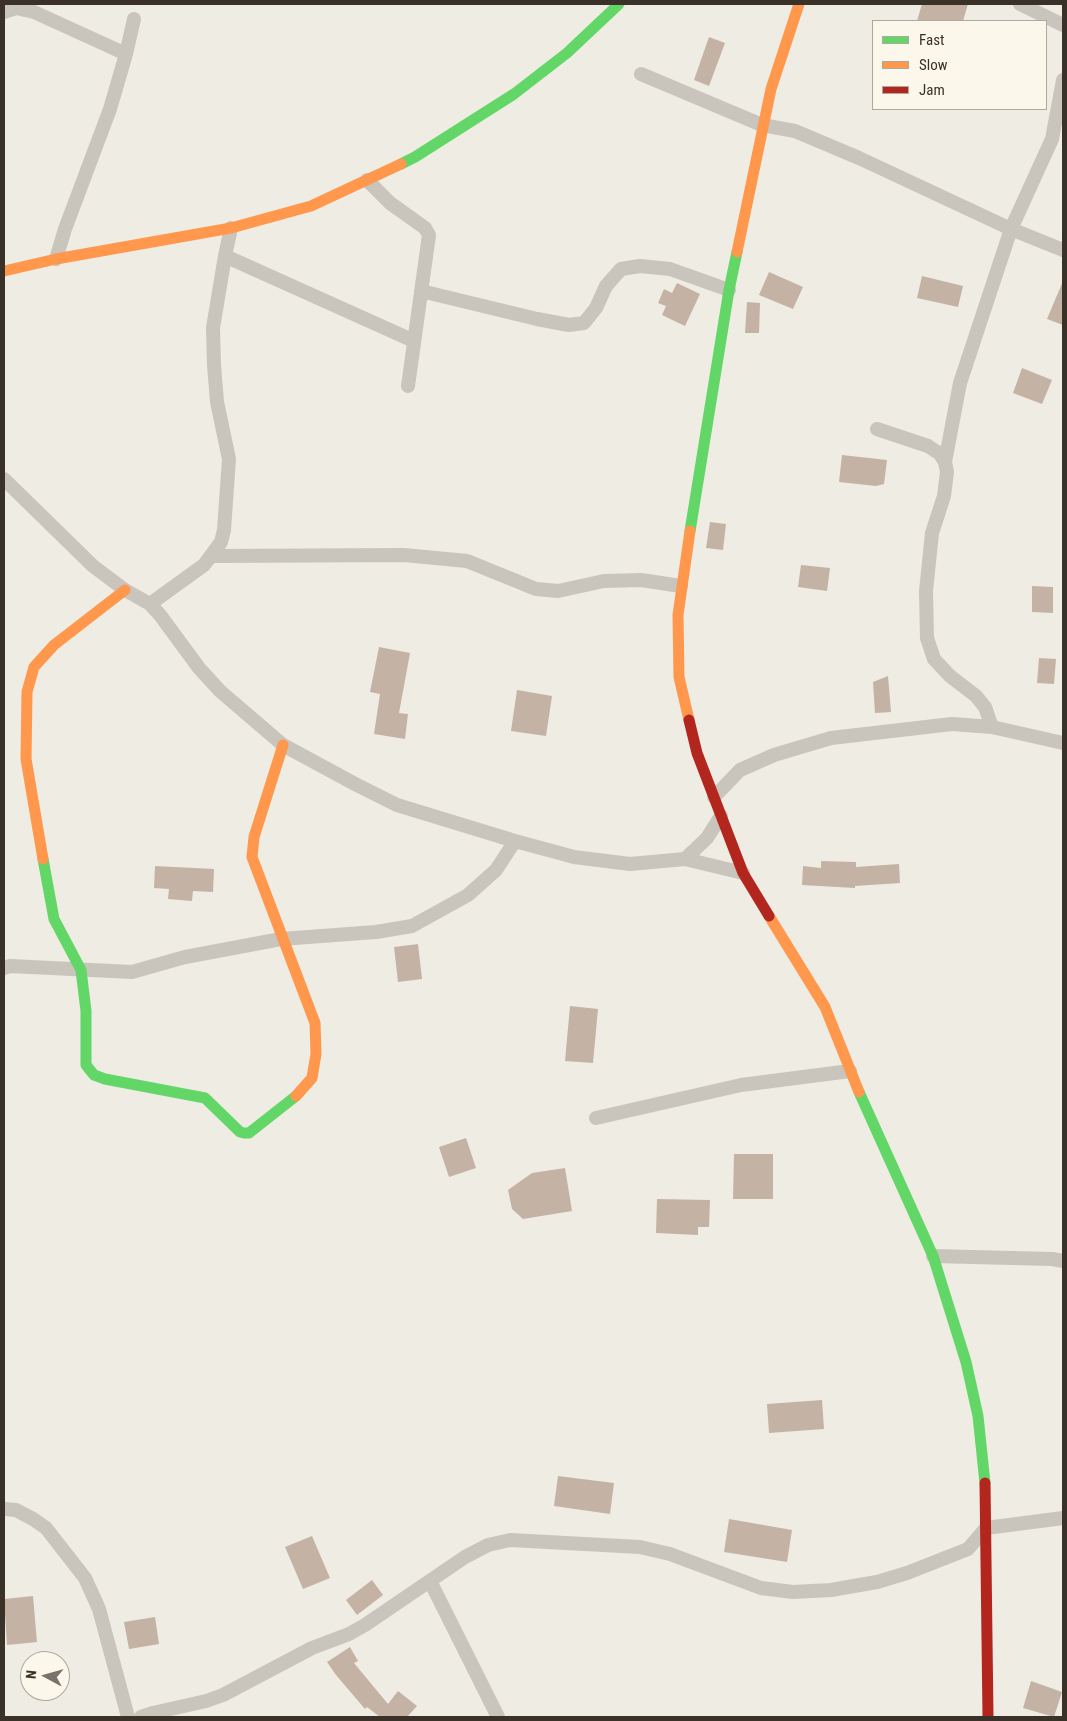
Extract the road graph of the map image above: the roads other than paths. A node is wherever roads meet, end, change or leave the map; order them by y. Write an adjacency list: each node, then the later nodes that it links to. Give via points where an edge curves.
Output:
1 (619, 4): 11 (street, via 567,53 514,94 415,158)
2 (799, 4): 10 (street)
3 (1020, 4): 6 (street)
4 (4, 12): 7 (street, via 16,8 34,12)
5 (134, 19): 7 (street)
6 (1063, 25)
7 (126, 54): 16 (street, via 110,109)
8 (641, 74): 10 (street)
9 (1063, 80): 13 (street, via 1052,139)
10 (762, 125): 13 (street, via 795,132 859,158); 18 (street)
11 (367, 180): 12 (street, via 311,206); 19 (street, via 390,203 425,228 429,236)
12 (231, 228): 15 (street); 16 (street)
13 (1011, 229): 14 (street); 23 (street, via 960,383)
14 (1063, 250)
15 (225, 256): 20 (street); 25 (street, via 213,328 217,402 229,460 224,530)
16 (56, 259): 17 (street)
17 (4, 271)
18 (729, 290): 19 (street, via 670,269 640,266 621,269 606,286 596,308 584,323 569,325); 26 (street)
19 (421, 291): 20 (street)
20 (414, 341): 21 (street)
21 (408, 386)
22 (877, 429): 23 (street, via 928,446)
23 (945, 462): 29 (street, via 944,496 932,533 926,591 927,638 934,658 985,707)
24 (4, 479): 27 (street, via 93,566)
25 (213, 556): 26 (street, via 404,555 467,560 536,589 558,591 604,581 641,580); 28 (street)
26 (680, 586): 32 (street, via 679,677 697,753)
27 (125, 590): 28 (street); 39 (street, via 54,645 34,668 27,692 26,759 54,919)
28 (150, 604): 31 (street, via 220,691)
29 (992, 727): 30 (street); 32 (street, via 952,724 831,738 774,755 740,770)
30 (1063, 743)
31 (283, 745): 34 (street, via 397,805); 37 (street, via 254,837 252,857)
32 (714, 798): 33 (street)
33 (721, 816): 35 (street, via 707,838); 36 (street)
34 (515, 841): 35 (street, via 574,857 630,864); 37 (street, via 496,870 468,895 412,926)
35 (685, 859): 36 (street)
36 (743, 873): 40 (street, via 825,1007)
37 (282, 939): 39 (street, via 185,957 132,972); 39 (street, via 315,1023 316,1054 312,1078 301,1092 250,1133 240,1132 205,1098 94,1075 86,1065 86,1011)
38 (4, 968): 39 (street)
39 (81, 970)
40 (850, 1071): 41 (street, via 741,1085); 42 (street)
41 (596, 1118)
42 (933, 1256): 43 (street); 46 (street, via 966,1362 978,1416)
43 (1063, 1261)
44 (4, 1509): 50 (street, via 16,1510 46,1528 85,1578 99,1609)
45 (1063, 1518): 46 (street)
46 (986, 1528): 47 (street); 48 (street)
47 (968, 1549): 48 (street); 49 (street, via 877,1582 831,1590 793,1592 761,1588 693,1562 640,1547 510,1540 488,1545)
48 (987, 1559): 53 (street)
49 (430, 1581): 51 (street, via 349,1634 312,1648 223,1694); 52 (street)
50 (128, 1717)
51 (141, 1717)
52 (498, 1717)
53 (988, 1717)

